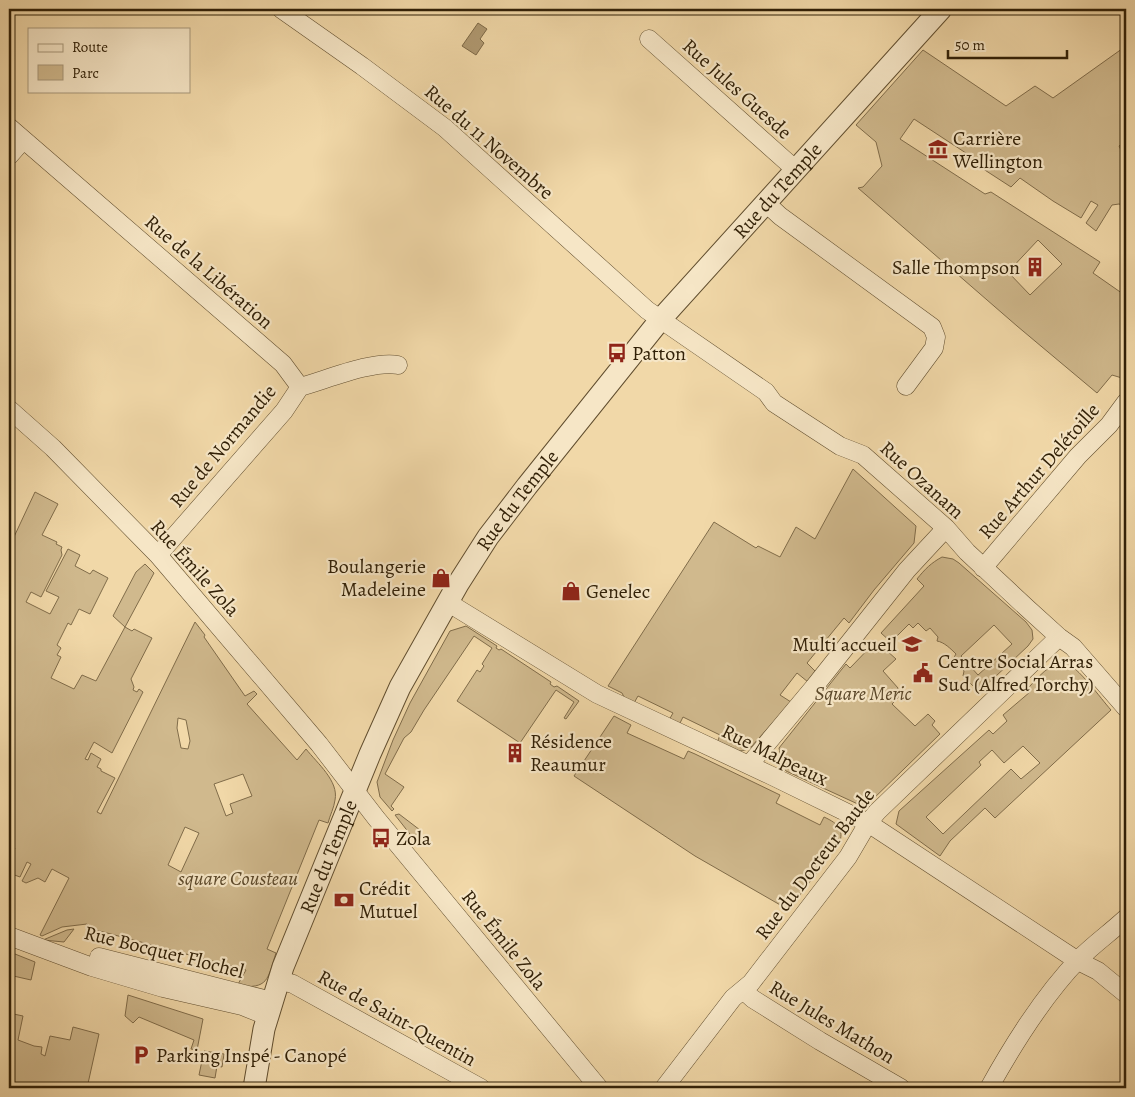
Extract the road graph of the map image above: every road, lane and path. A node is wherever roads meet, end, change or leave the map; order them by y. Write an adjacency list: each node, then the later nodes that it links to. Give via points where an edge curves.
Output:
1 (281, 9): 9 (street, Rue du 11 Novembre, via 445,128)
2 (933, 11): 7 (street, Rue du Temple)
3 (649, 39): 7 (street, Rue Jules Guesde)
4 (9, 127): 5 (street, Rue de la Libération)
5 (23, 140): 6 (street); 12 (street, Rue de la Libération, via 283,364)
6 (9, 156)
7 (796, 170): 8 (street, Rue du Temple)
8 (766, 203): 9 (street, Rue du Temple); 11 (street, via 932,327 936,337 934,348)
9 (660, 320): 15 (street, Rue Ozanam, via 766,392 774,403 840,446 863,455); 18 (street, Rue du Temple, via 488,537)
10 (398, 365): 12 (street, via 374,365)
11 (906, 386)
12 (300, 387): 16 (street, Rue de Normandie, via 284,411)
13 (1126, 402): 17 (street, Rue Arthur Delétoille)
14 (9, 409): 16 (street, Rue Émile Zola, via 53,448)
15 (946, 528): 17 (street, Rue Ozanam); 21 (street, via 907,570)
16 (158, 555): 22 (street, Rue Émile Zola)
17 (983, 568): 19 (street, Rue Ozanam)
18 (447, 602): 21 (street, Rue Malpeaux, via 597,694); 22 (street, Rue du Temple, via 400,686)
19 (1060, 637): 20 (street, Rue Ozanam, via 1073,646); 23 (street, Rue du Docteur Baude)
20 (1126, 708)
21 (749, 765): 23 (street, Rue Malpeaux)
22 (355, 791): 28 (street, Rue du Temple); 36 (street, Rue Émile Zola)
23 (868, 823): 27 (street, Rue Malpeaux); 29 (street, Rue du Docteur Baude, via 848,857)
24 (1126, 918): 27 (street)
25 (9, 936): 26 (street, Rue Bocquet Flochel)
26 (44, 948): 30 (street, Rue Bocquet Flochel, via 64,948); 32 (street, Rue Bocquet Flochel, via 163,988)
27 (1078, 961): 31 (street, Rue Malpeaux, via 1098,971); 39 (street, via 1012,1048)
28 (286, 982): 33 (street, Rue du Temple); 35 (street, Rue de Saint-Quentin)
29 (743, 990): 37 (street, Rue du Docteur Baude, via 732,998); 38 (street, Rue Jules Mathon, via 812,1036)
30 (233, 991): 32 (street); 33 (street, Rue Bocquet Flochel)
31 (1126, 994)
32 (206, 997): 33 (street, Rue Bocquet Flochel, via 242,1006)
33 (270, 1008): 34 (street, Rue du Temple)
34 (254, 1088)
35 (481, 1088)
36 (599, 1088)
37 (664, 1088)
38 (901, 1088)
39 (989, 1088)

